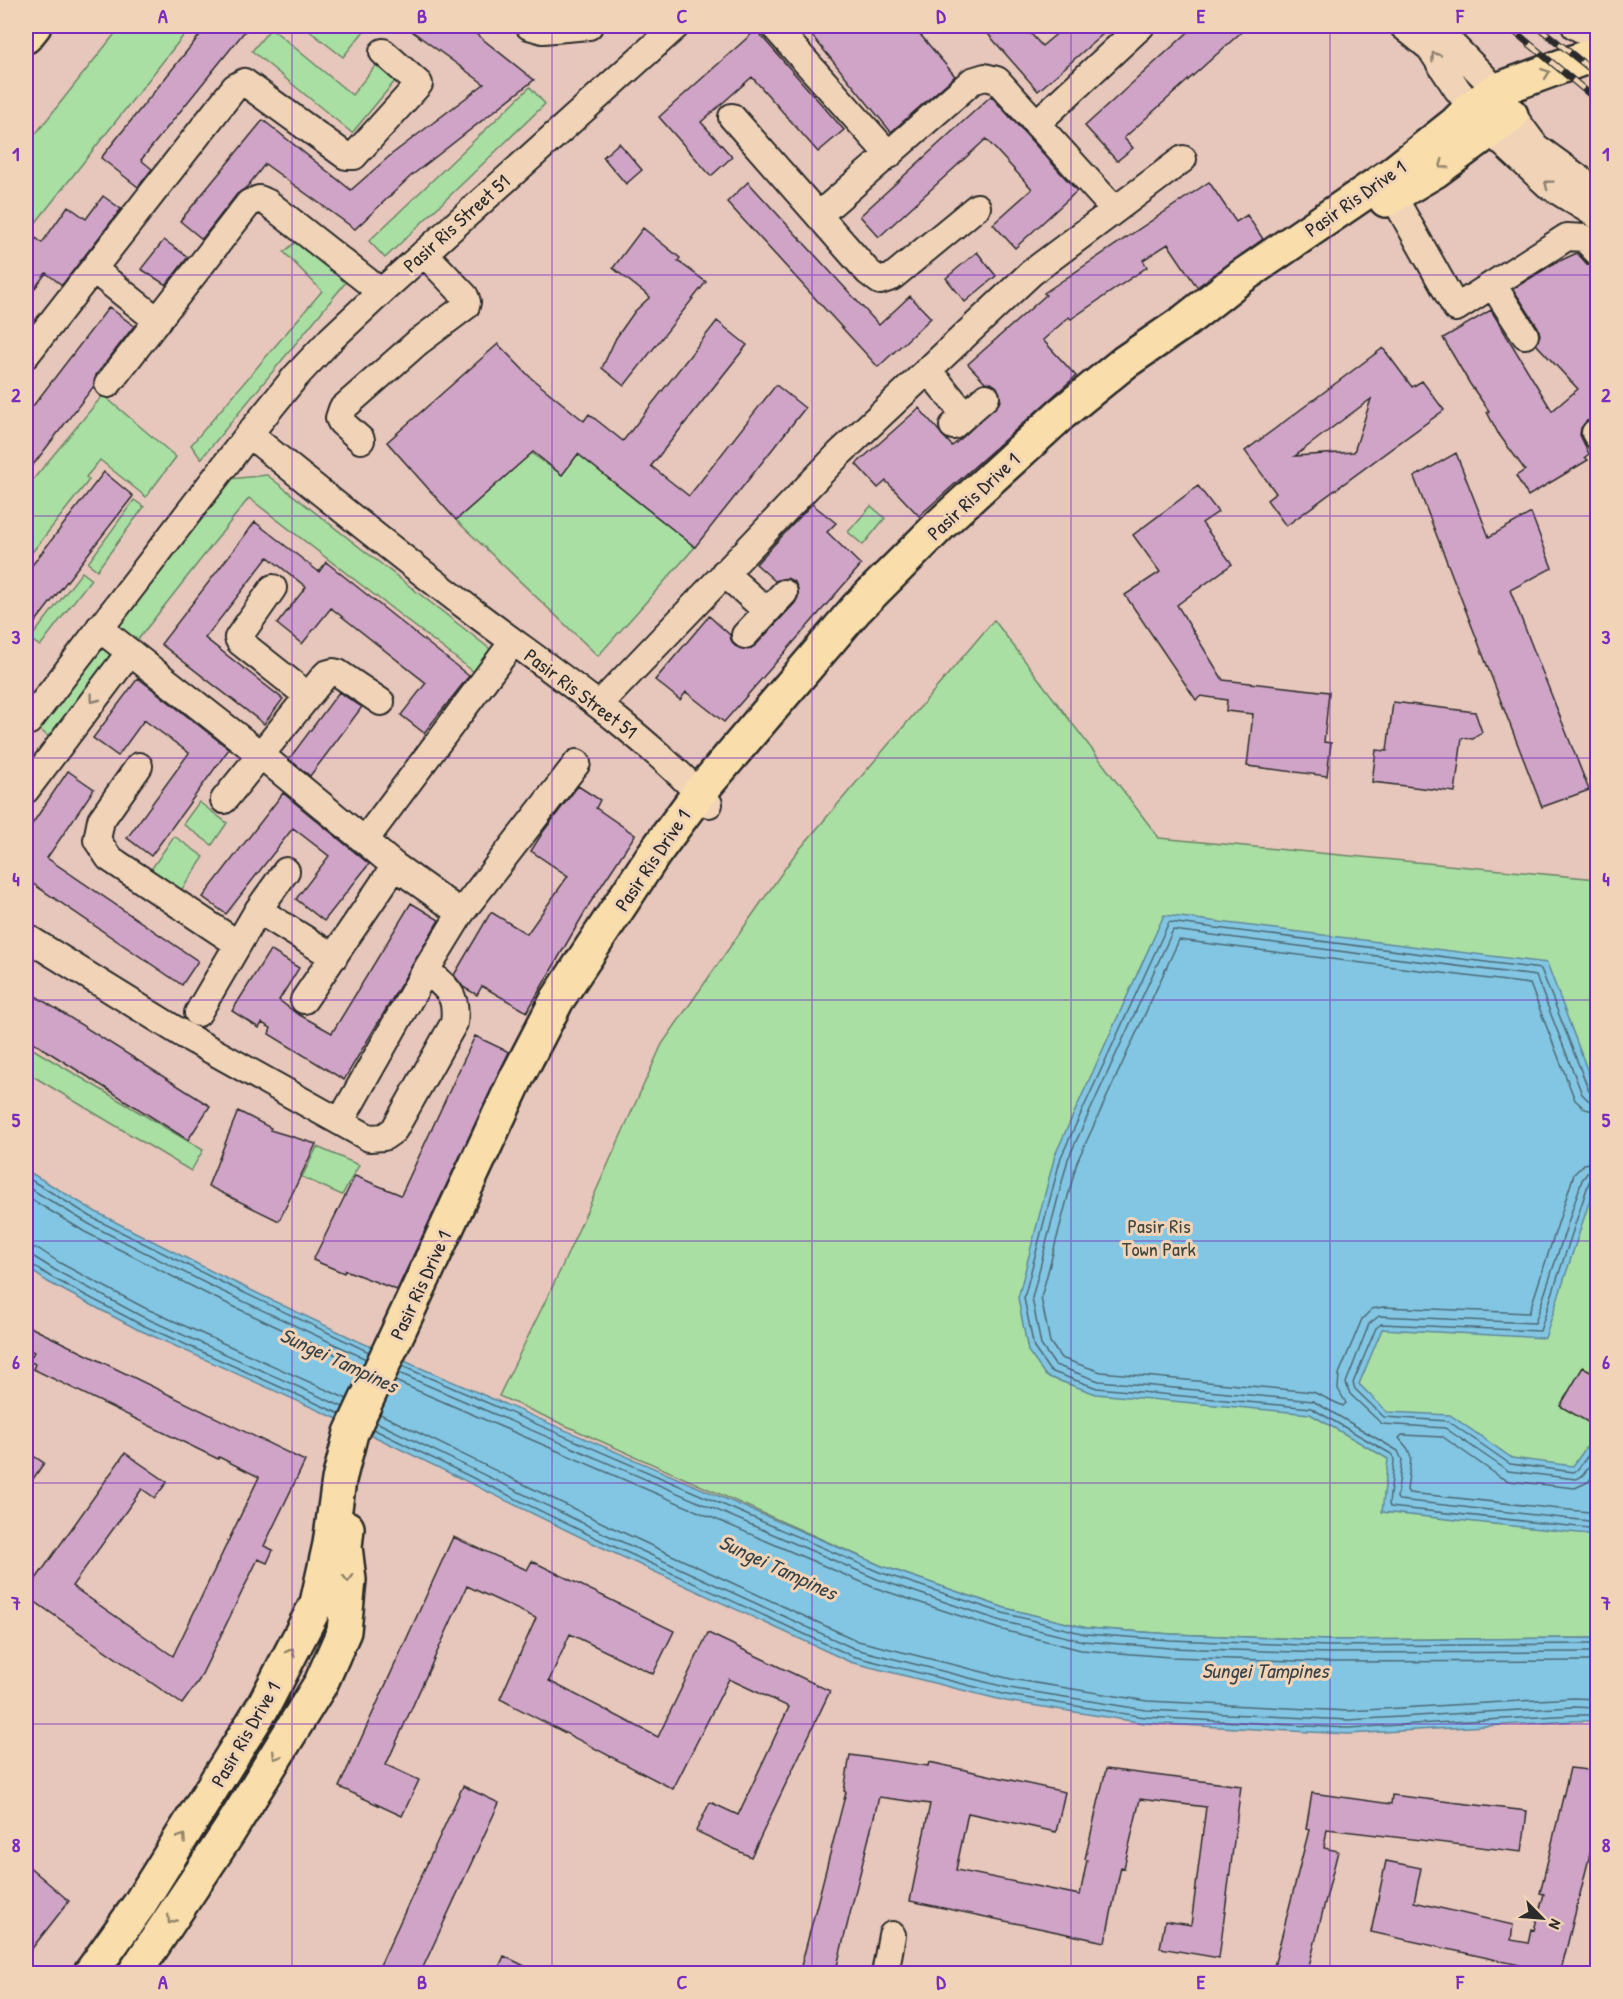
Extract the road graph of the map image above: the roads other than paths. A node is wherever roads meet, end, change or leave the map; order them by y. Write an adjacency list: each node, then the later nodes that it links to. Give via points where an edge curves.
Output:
1 (34, 26): 10 (main road)
2 (529, 26): 3 (street, via 543,30)
3 (589, 26)
4 (676, 26): 25 (street, Pasir Ris Street 51)
5 (774, 26): 17 (street)
6 (1142, 26): 16 (street)
7 (1402, 26): 14 (street, one-way to 7, via 1458,89 1430,48)
8 (1434, 26): 14 (street, via 1484,77)
9 (1575, 26): 11 (street)
10 (26, 36)
11 (1598, 37)
12 (383, 52): 27 (street, via 419,84 354,156 346,156 244,82 235,87)
13 (1598, 53): 14 (main road, Pasir Ris Drive 1, one-way to 13)
14 (1492, 111): 19 (street); 20 (main road, Pasir Ris Drive 1, one-way to 20, via 1435,171); 24 (street, one-way to 14, via 1548,185); 53 (main road, Pasir Ris Drive 1, via 1455,124 1392,174 1125,362 1061,414 942,523 856,609)
15 (732, 117): 23 (street)
16 (1037, 123): 17 (street, via 998,80 985,77 972,81); 22 (street)
17 (889, 155): 23 (street)
18 (1183, 159): 22 (street)
19 (1598, 192)
20 (1393, 196): 28 (street, via 1456,308); 53 (main road, Pasir Ris Drive 1, via 1253,286 1118,388 900,593 738,769)
21 (977, 207): 23 (street, via 892,277 880,281)
22 (1114, 209): 33 (street, via 1031,273)
23 (819, 214)
24 (1598, 216)
25 (424, 253): 29 (street, Pasir Ris Street 51); 37 (street, via 465,296 466,306 342,409 341,422)
26 (1598, 253): 28 (street, via 1584,238 1567,237)
27 (93, 269): 30 (street); 32 (street)
28 (1493, 285): 31 (street)
29 (381, 292): 30 (street, via 259,199 249,203); 36 (street, Pasir Ris Street 51, via 296,376)
30 (158, 321): 34 (street)
31 (1525, 335)
32 (26, 355)
33 (928, 370): 35 (street, via 958,421); 38 (street, via 839,454)
34 (108, 384)
35 (986, 397)
36 (249, 434): 40 (street, Pasir Ris Street 51); 42 (street, Pasir Ris Street 51)
37 (361, 440)
38 (724, 573): 41 (street, via 775,602); 46 (street)
39 (273, 588): 44 (street, via 238,638)
40 (99, 628): 43 (street); 47 (street, Pasir Ris Street 51)
41 (745, 635)
42 (513, 642): 46 (street, Pasir Ris Street 51); 55 (street)
43 (129, 652): 48 (street, one-way to 48); 49 (street)
44 (308, 696): 45 (street, via 326,674 333,672); 49 (street)
45 (381, 702)
46 (599, 705): 53 (street, Pasir Ris Street 51, via 652,747)
47 (27, 720): 48 (street, Pasir Ris Street 51)
48 (59, 745): 52 (street)
49 (261, 755): 54 (street); 55 (street)
50 (577, 763): 59 (street)
51 (139, 766): 61 (street, via 101,820 97,840 109,858)
52 (26, 790)
53 (704, 798): 67 (main road, Pasir Ris Drive 1, via 654,854 557,1000 517,1077)
54 (224, 800)
55 (365, 840): 56 (street)
56 (395, 866): 59 (street); 62 (street)
57 (286, 871): 58 (street)
58 (258, 910): 61 (street); 62 (street)
59 (461, 914): 63 (street)
60 (26, 937): 66 (street, via 184,1035)
61 (238, 944): 65 (street)
62 (334, 957): 64 (street)
63 (426, 970): 66 (street); 66 (street, via 450,991 456,1008 454,1023 394,1130 384,1137 369,1138)
64 (304, 1000)
65 (198, 1013)
66 (340, 1122)
67 (355, 1435): 69 (main road, Pasir Ris Drive 1, one-way to 67, via 139,1905 264,1705 317,1603 339,1480); 70 (main road, Pasir Ris Drive 1, one-way to 70, via 345,1547 349,1580 344,1630 321,1683)
68 (892, 1935): 71 (street)
69 (90, 1974)
70 (134, 1974)
71 (885, 1974)

